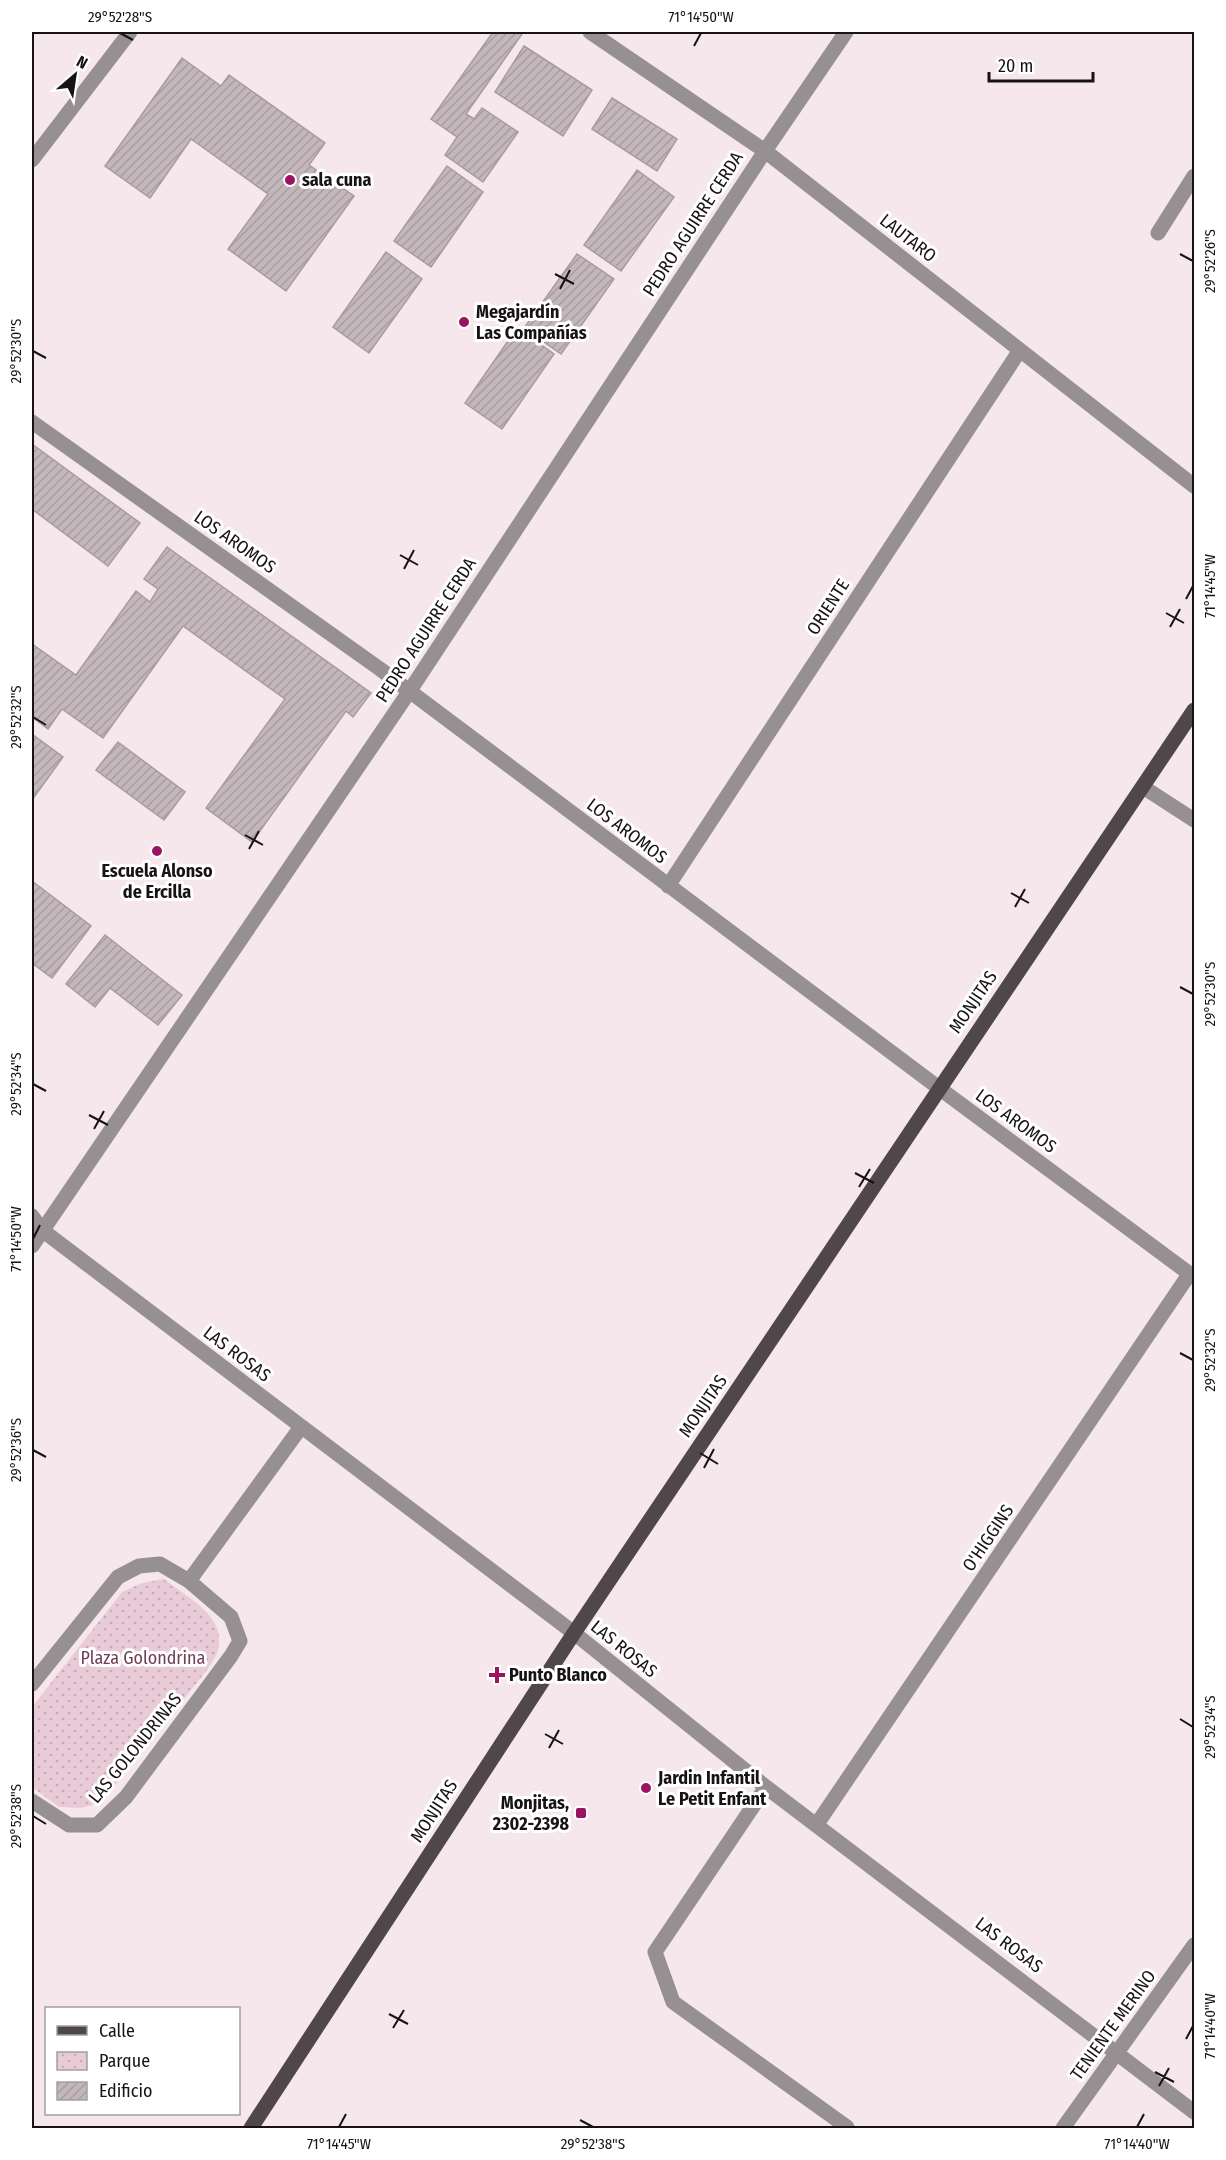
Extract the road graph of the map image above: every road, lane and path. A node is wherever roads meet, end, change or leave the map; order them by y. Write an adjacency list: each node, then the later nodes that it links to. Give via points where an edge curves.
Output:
1 (130, 32): 5 (street)
2 (590, 32): 4 (street, LAUTARO)
3 (846, 32): 4 (street, PEDRO AGUIRRE CERDA)
4 (765, 151): 8 (street, LAUTARO); 11 (street, PEDRO AGUIRRE CERDA)
5 (32, 160)
6 (1194, 176): 7 (street)
7 (1158, 233)
8 (1020, 350): 10 (street, LAUTARO); 15 (street, ORIENTE)
9 (32, 422): 11 (street, LOS AROMOS)
10 (1194, 486)
11 (410, 692): 15 (street, LOS AROMOS); 18 (street, PEDRO AGUIRRE CERDA)
12 (1194, 710): 13 (main road, MONJITAS)
13 (1143, 787): 14 (street); 16 (main road, MONJITAS)
14 (1194, 820)
15 (668, 886): 16 (street, LOS AROMOS)
16 (939, 1088): 20 (street, LOS AROMOS); 23 (main road, MONJITAS)
17 (32, 1216): 18 (street, LAS ROSAS)
18 (42, 1230): 19 (street, PEDRO AGUIRRE CERDA); 21 (street, LAS ROSAS)
19 (32, 1246)
20 (1192, 1275): 27 (street, O'HIGGINS)
21 (301, 1426): 22 (street); 23 (street, LAS ROSAS)
22 (189, 1581): 24 (street, LAS GOLONDRINAS, via 160,1564 139,1566 118,1576); 26 (street, LAS GOLONDRINAS, via 231,1617 240,1641 231,1656 126,1797 97,1825 69,1825)
23 (573, 1633): 25 (street, LAS ROSAS); 32 (main road, MONJITAS)
24 (32, 1684)
25 (766, 1787): 27 (street, LAS ROSAS); 31 (street, via 655,1952 673,2002)
26 (32, 1801)
27 (818, 1824): 29 (street, LAS ROSAS)
28 (1194, 1945): 29 (street, TENIENTE MERINO)
29 (1118, 2053): 30 (street, LAS ROSAS); 33 (street, TENIENTE MERINO)
30 (1194, 2112)
31 (847, 2127)
32 (251, 2128)
33 (1063, 2128)

